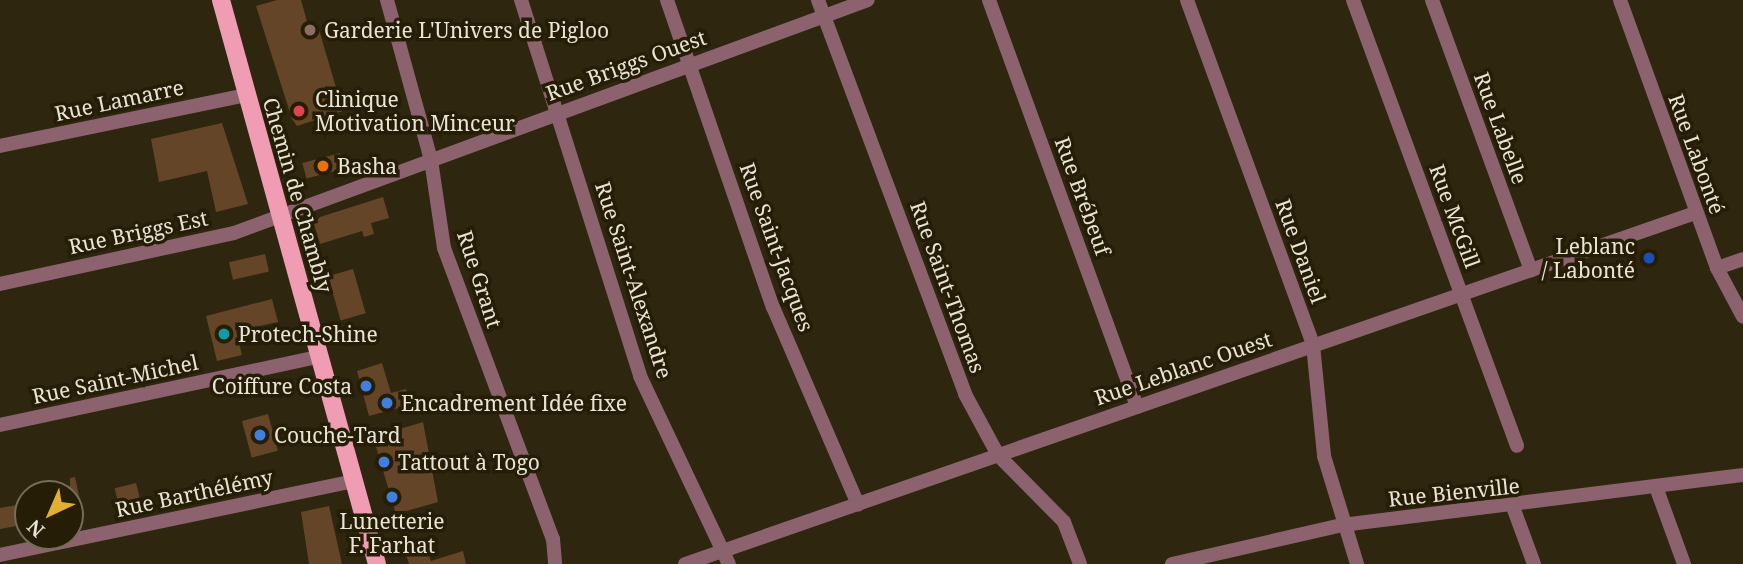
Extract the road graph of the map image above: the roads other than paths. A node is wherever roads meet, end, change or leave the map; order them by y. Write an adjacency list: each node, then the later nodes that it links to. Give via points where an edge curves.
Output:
1 (221, 0): 14 (main road, Chemin de Chambly)
2 (387, 0): 17 (street, Rue Grant)
3 (521, 0): 15 (street, Rue Saint-Alexandre)
4 (667, 0): 13 (street, Rue Saint-Jacques)
5 (818, 0): 12 (street, Rue Saint-Thomas)
6 (868, 0): 12 (street, Rue Briggs Ouest)
7 (989, 0): 28 (street, Rue Brébeuf)
8 (1187, 0): 26 (street, Rue Daniel)
9 (1353, 0): 24 (street, Rue McGill)
10 (1432, 0): 22 (street, Rue Labelle)
11 (1620, 0): 18 (street, Rue Labonté)
12 (824, 17): 13 (street, Rue Briggs Ouest); 31 (street, Rue Saint-Thomas, via 965,394)
13 (690, 63): 15 (street, Rue Briggs Ouest); 35 (street, Rue Saint-Jacques, via 773,307)
14 (246, 95): 16 (street, Rue Lamarre); 19 (main road, Chemin de Chambly)
15 (559, 112): 17 (street, Rue Briggs Ouest); 39 (street, Rue Saint-Alexandre, via 640,376)
16 (0, 146)
17 (431, 160): 19 (street, Rue Briggs Ouest); 42 (street, Rue Grant, via 444,248 553,539)
18 (1695, 212): 21 (street, Rue Labonté); 22 (street, Rue Leblanc Ouest)
19 (282, 216): 23 (street, Rue Briggs Est, via 234,233); 27 (main road, Chemin de Chambly)
20 (1743, 259): 21 (street)
21 (1717, 268): 25 (street, Rue Labonté)
22 (1531, 270): 24 (street, Rue Leblanc Ouest)
23 (0, 284)
24 (1462, 294): 26 (street, Rue Leblanc Ouest); 30 (street, Rue McGill)
25 (1743, 317)
26 (1313, 345): 28 (street, Rue Leblanc Ouest); 37 (street, Rue Daniel, via 1324,456)
27 (321, 356): 29 (street, Rue Saint-Michel); 33 (main road, Chemin de Chambly)
28 (1137, 407): 31 (street, Rue Leblanc Ouest)
29 (0, 425)
30 (1517, 446)
31 (998, 455): 35 (street, Rue Leblanc Ouest); 44 (street, Rue Saint-Thomas, via 1064,522)
32 (1743, 475): 34 (street, Rue Bienville)
33 (355, 481): 38 (street, Rue Barthélémy); 41 (main road, Chemin de Chambly)
34 (1656, 487): 36 (street, Rue Bienville); 48 (street)
35 (858, 504): 39 (street, Rue Leblanc Ouest)
36 (1513, 507): 37 (street, Rue Bienville); 47 (street)
37 (1342, 525): 40 (street, Rue Bienville); 46 (street, Rue Daniel)
38 (0, 555)
39 (724, 558): 43 (street, Rue Leblanc Ouest)
40 (1216, 559): 45 (street, Rue Bienville)
41 (377, 564)
42 (555, 564)
43 (685, 564)
44 (1080, 564)
45 (1172, 564)
46 (1357, 564)
47 (1534, 564)
48 (1684, 564)

